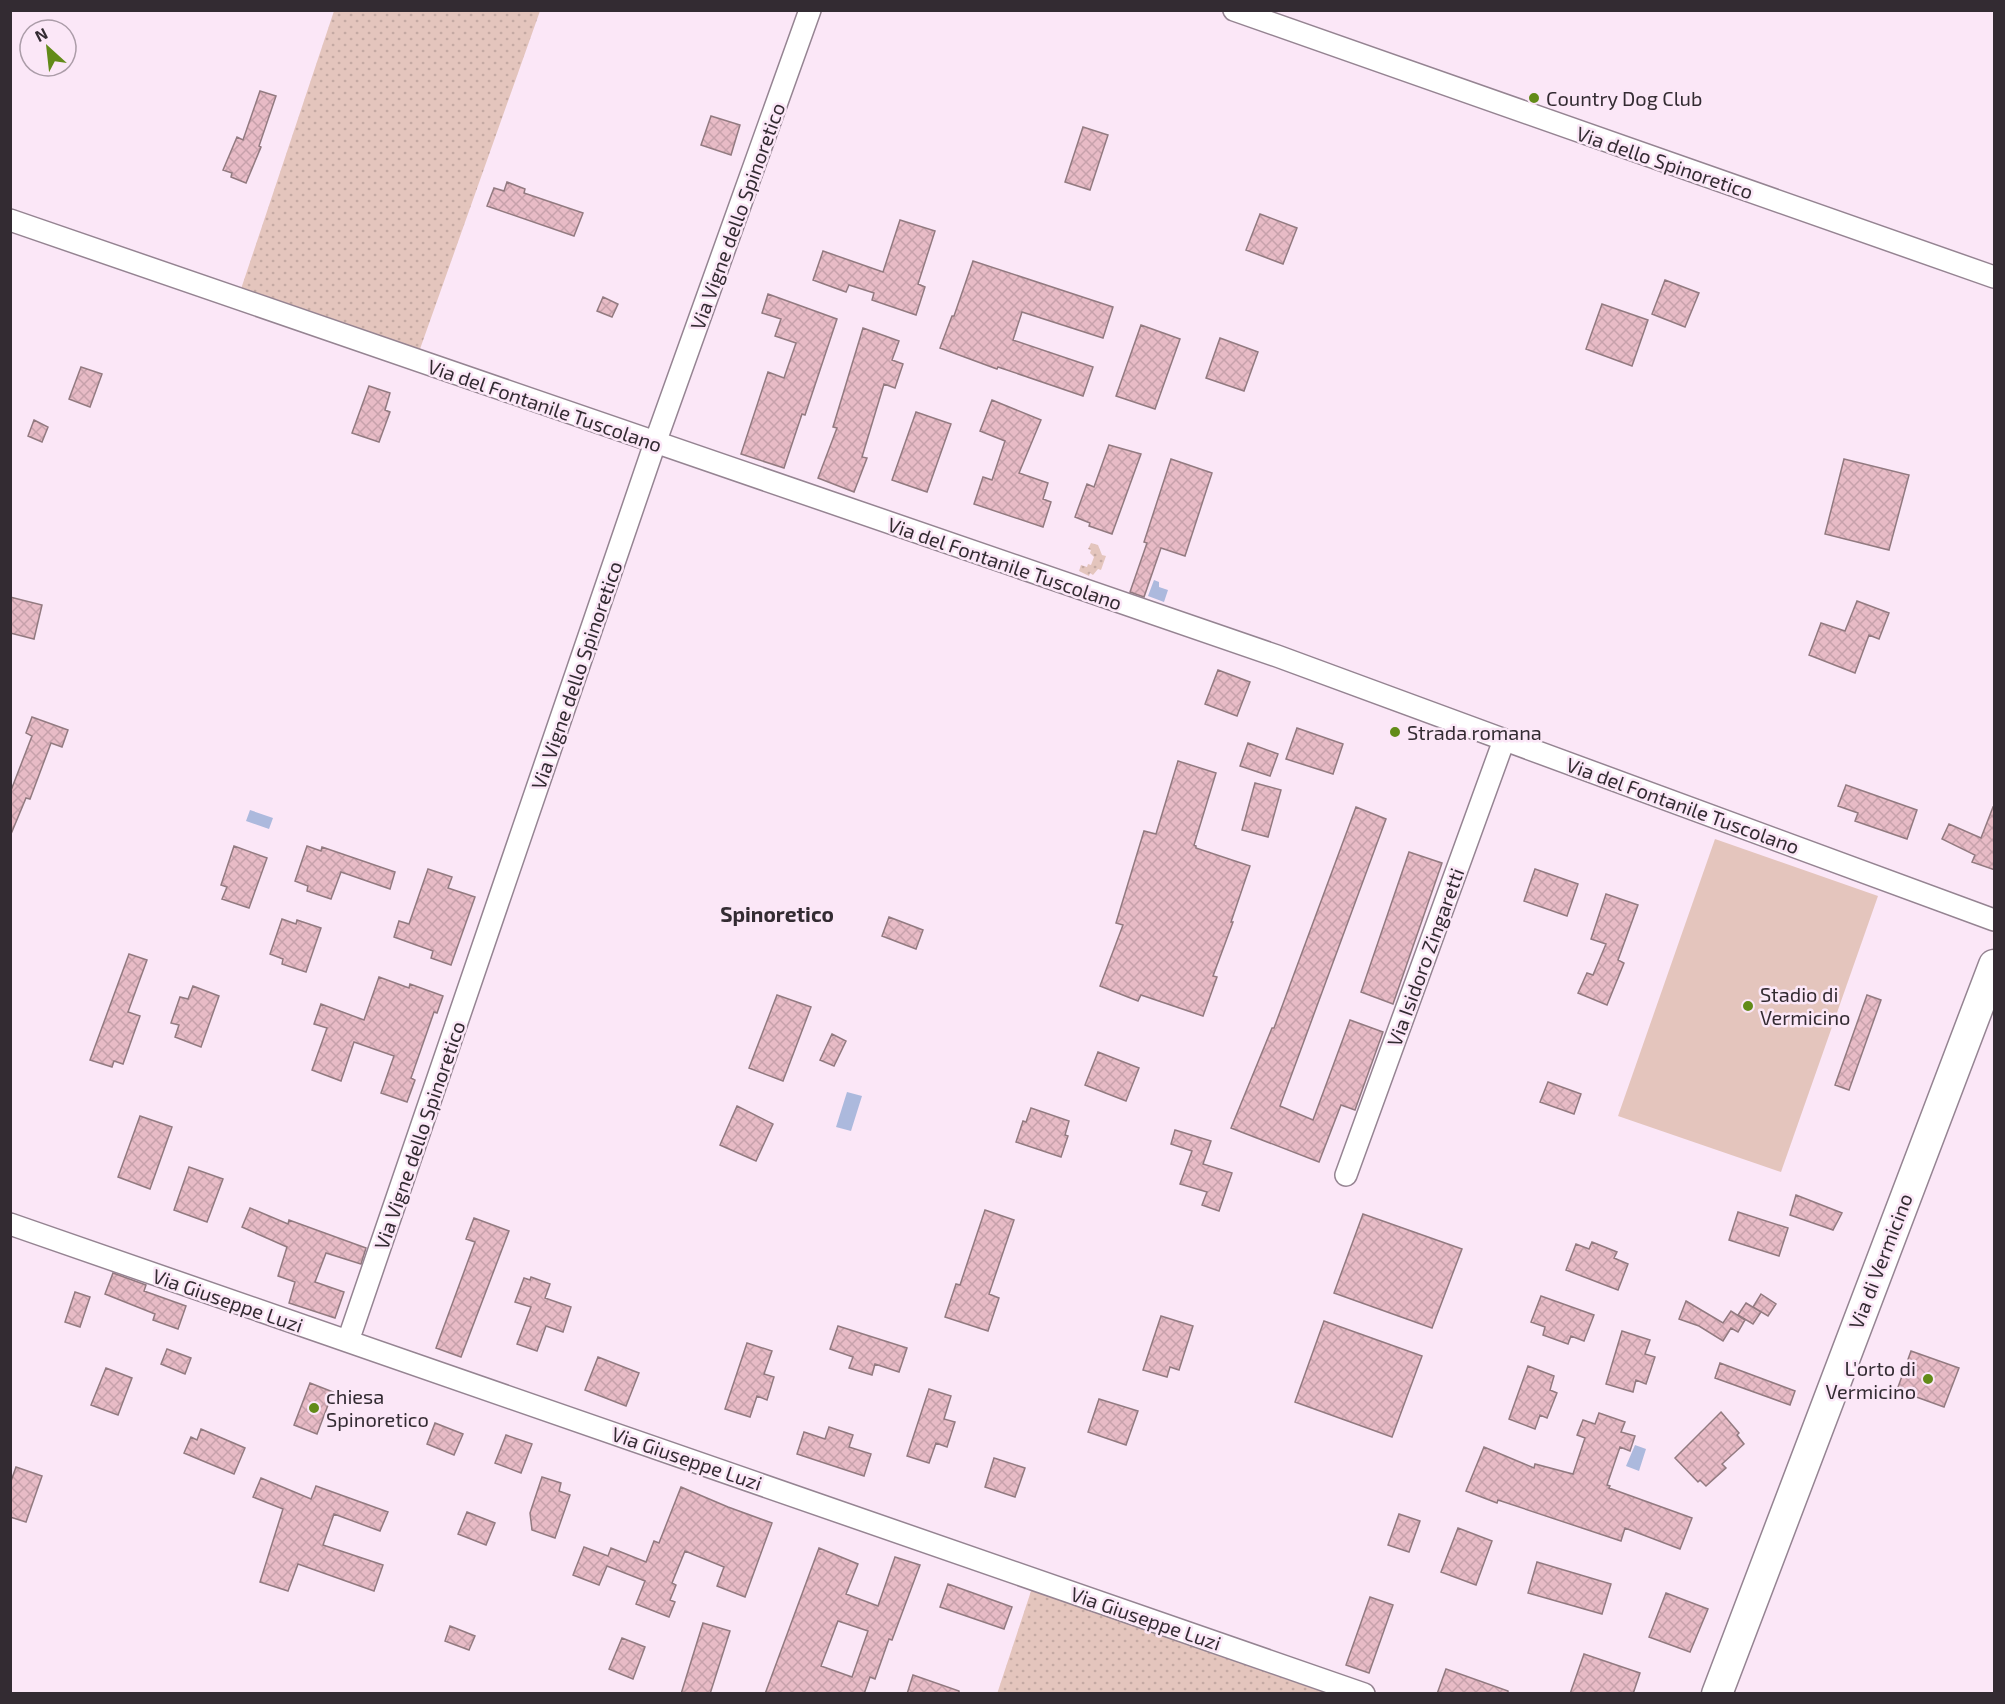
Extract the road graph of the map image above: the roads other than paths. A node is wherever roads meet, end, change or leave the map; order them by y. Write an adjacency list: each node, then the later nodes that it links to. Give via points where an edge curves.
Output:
1 (810, 10): 5 (street, Via Vigne dello Spinoretico)
2 (1234, 10): 4 (street, Via dello Spinoretico)
3 (10, 220): 5 (street, Via del Fontanile Tuscolano)
4 (1995, 277)
5 (656, 443): 6 (street, Via del Fontanile Tuscolano, via 1277,656); 11 (street, Via Vigne dello Spinoretico)
6 (1504, 740): 7 (street, Via del Fontanile Tuscolano); 9 (street, Via Isidoro Zingaretti)
7 (1995, 920)
8 (1995, 964): 13 (main road, Via di Vermicino)
9 (1346, 1175)
10 (10, 1224): 11 (street, Via Giuseppe Luzi)
11 (348, 1341): 12 (street, Via Giuseppe Luzi)
12 (1364, 1694)
13 (1716, 1694)

